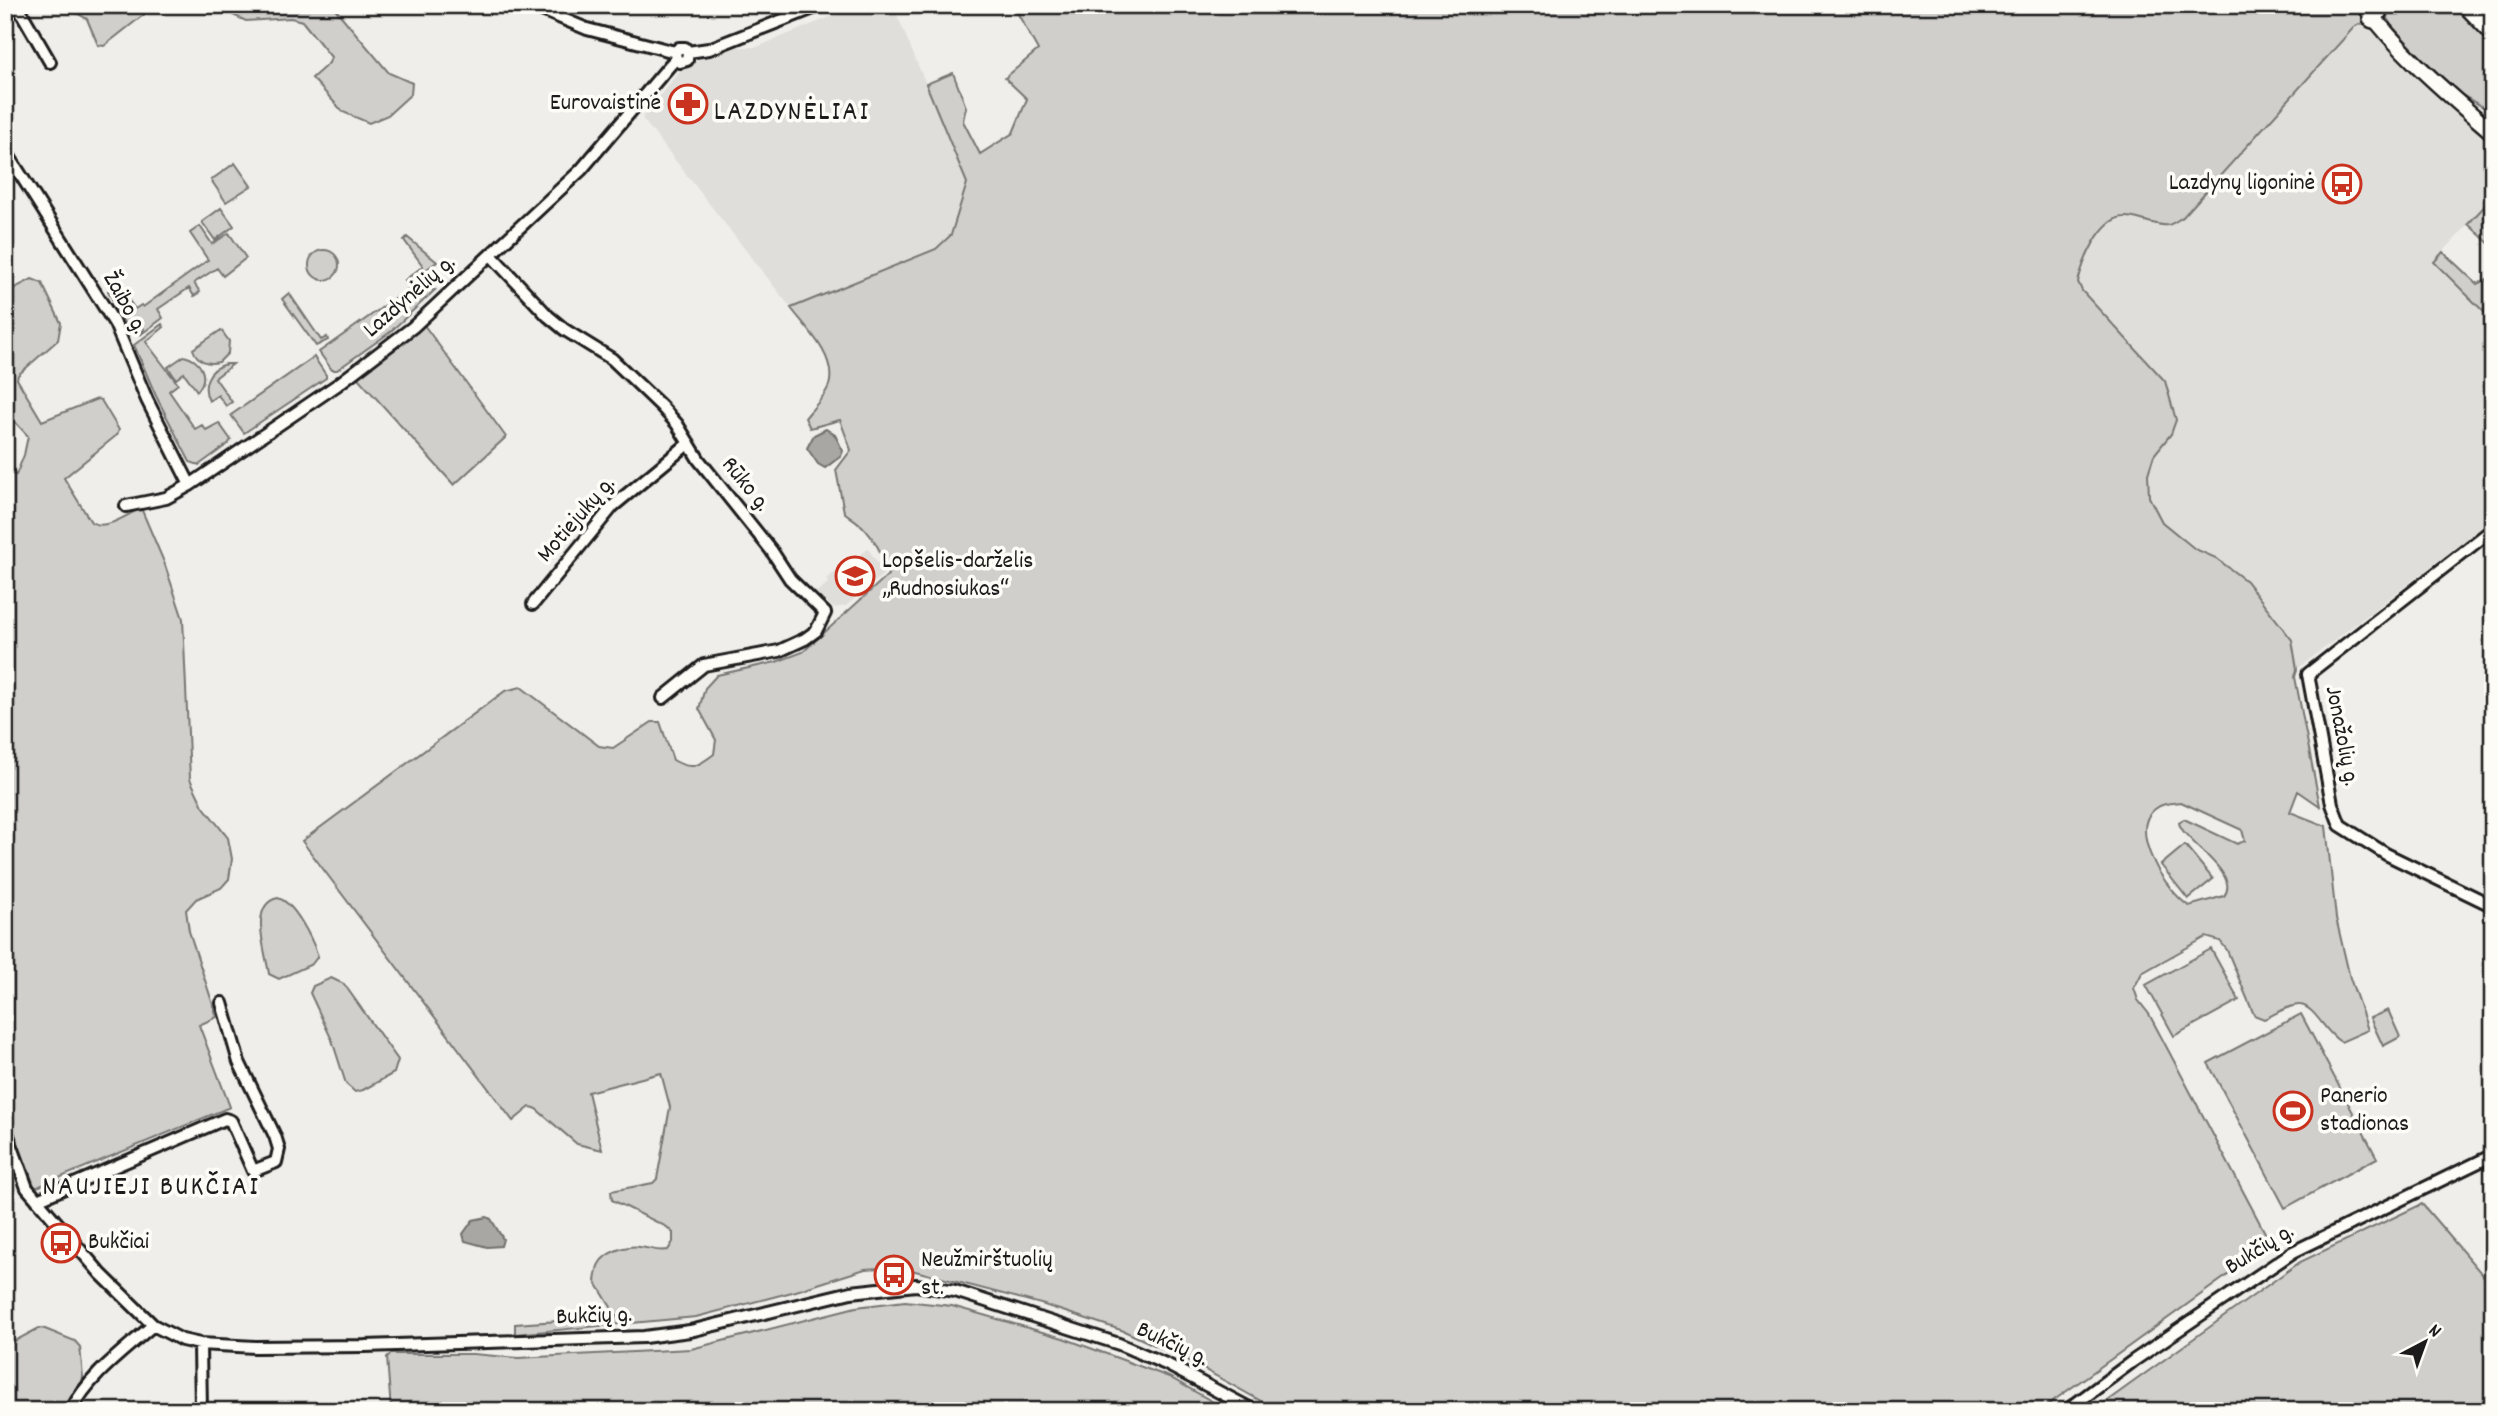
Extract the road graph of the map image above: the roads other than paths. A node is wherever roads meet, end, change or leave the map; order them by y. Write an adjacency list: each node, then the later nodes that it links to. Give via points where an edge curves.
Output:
1 (17, 5): 8 (street)
2 (530, 5): 7 (street, via 587,29)
3 (821, 5): 7 (street, Lazdynėlių g., via 688,52 687,60 680,62)
4 (2468, 5): 6 (highway)
5 (2372, 9): 9 (street, via 2406,54)
6 (2493, 31)
7 (676, 56): 11 (street, Lazdynėlių g., via 581,170)
8 (50, 62)
9 (2493, 133)
10 (5, 150): 13 (street, Žaibo g., via 110,315)
11 (491, 255): 12 (street, Rūko g., via 548,316 630,374); 13 (street, Lazdynėlių g., via 413,327)
12 (690, 443): 16 (street, Motiejukų g., via 613,506); 17 (street, Rūko g., via 790,579 825,612 816,631 805,639 779,651 704,665)
13 (190, 485): 14 (street, Lazdynėlių g., via 166,498)
14 (126, 506)
15 (2493, 529): 18 (street, Jonažolių g., via 2308,674 2340,825 2386,854)
16 (533, 604)
17 (663, 698)
18 (2493, 906)
19 (222, 1003): 22 (street, via 239,1062 275,1136 276,1162 253,1171 231,1121 225,1119)
20 (7, 1133): 22 (street, Bukčių g., via 27,1188)
21 (2493, 1155): 28 (street, Bukčių g., via 2293,1252)
22 (37, 1200): 23 (street, Bukčių g.)
23 (153, 1325): 24 (street, Bukčių g.); 25 (street, via 100,1373)
24 (200, 1345): 26 (street); 27 (street, Bukčių g., via 255,1348 644,1337 690,1331 851,1292 916,1285 955,1291 1119,1344)
25 (71, 1411)
26 (201, 1411)
27 (1255, 1411)
28 (2066, 1411)

